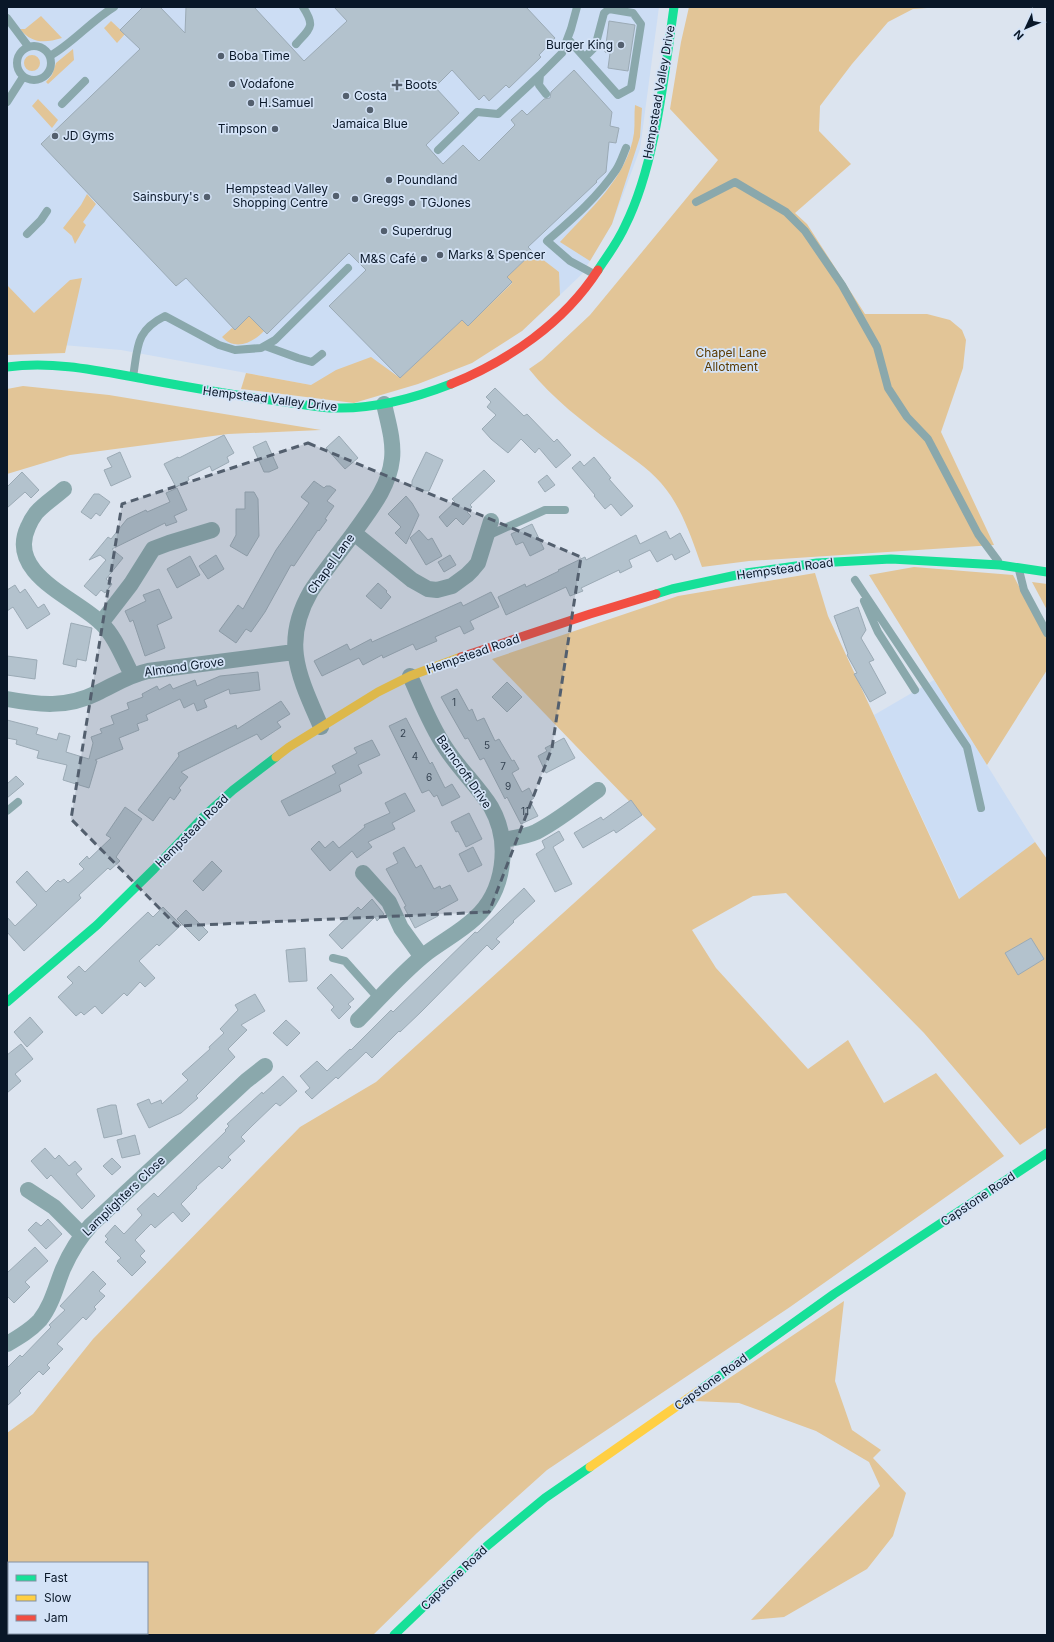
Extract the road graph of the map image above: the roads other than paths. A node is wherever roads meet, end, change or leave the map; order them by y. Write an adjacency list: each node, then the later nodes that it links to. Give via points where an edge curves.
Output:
1 (114, 7): 9 (lane)
2 (303, 7): 7 (lane, via 309,16 310,26)
3 (577, 7): 6 (lane)
4 (674, 7): 23 (street, Hempstead Valley Drive, via 658,115 643,174 625,226)
5 (7, 18): 8 (lane)
6 (568, 39): 10 (lane); 11 (lane, via 562,52)
7 (296, 44)
8 (28, 46): 9 (lane, via 42,48); 12 (lane, via 21,51 16,62)
9 (50, 56): 12 (lane, via 50,70 44,77 39,80)
10 (585, 58): 10 (lane, via 595,47 604,13 609,9 633,13 641,24 632,88 618,94)
11 (540, 75): 14 (lane, via 539,85); 18 (lane, via 498,114 477,112)
12 (23, 77): 15 (lane)
13 (84, 81): 16 (lane)
14 (546, 94)
15 (7, 102)
16 (62, 104)
17 (626, 148): 23 (lane, via 616,169 602,188 547,242 570,261)
18 (438, 150)
19 (696, 202): 35 (lane, via 734,182 786,212 801,226 842,285 877,347 888,388 907,417 928,439 978,534)
20 (47, 211): 21 (lane)
21 (27, 234)
22 (348, 268): 24 (lane)
23 (595, 275): 28 (street, Hempstead Valley Drive, via 576,300 550,325 501,360 428,392)
24 (265, 346): 25 (lane, via 312,362); 27 (lane, via 236,350 219,345 165,316 152,323 142,333)
25 (322, 354)
26 (7, 367): 27 (street, Hempstead Valley Drive, via 47,365)
27 (132, 378): 28 (street, Hempstead Valley Drive, via 223,394 336,408)
28 (384, 404): 33 (street, Chapel Lane, via 392,443 391,468 375,503)
29 (64, 489): 39 (street, via 36,513 31,521 24,538 26,553 33,568 53,589)
30 (565, 510): 34 (lane, via 545,510)
31 (491, 521): 34 (street)
32 (212, 530): 39 (street, via 153,549 131,584)
33 (354, 533): 34 (street, via 412,580 428,589 436,590 452,586 467,575 478,562); 41 (street, Chapel Lane, via 304,603 296,626)
34 (486, 537)
35 (1000, 565): 36 (street, Hempstead Road); 37 (street, Hempstead Road, via 891,559)
36 (1018, 568): 38 (street, Hempstead Road); 40 (lane, via 1024,590)
37 (854, 570): 43 (street, Hempstead Road, via 817,563 746,573 672,589 454,659); 44 (lane, via 878,632); 49 (lane, via 967,747)
38 (1047, 572)
39 (101, 623): 42 (street, via 112,637)
40 (1047, 633)
41 (294, 652): 42 (street, Almond Grove, via 148,670); 46 (street, Chapel Lane, via 301,681)
42 (132, 675): 45 (street, Almond Grove, via 74,702 45,705)
43 (410, 676): 46 (street, Hempstead Road, via 378,692); 51 (street, Barncroft Drive, via 444,746 497,819)
44 (915, 690)
45 (7, 700)
46 (321, 727): 56 (street, Hempstead Road, via 289,747 214,806 154,870 97,925)
47 (598, 790): 51 (street, via 535,832)
48 (18, 802): 50 (lane)
49 (982, 808)
50 (7, 812)
51 (502, 840): 53 (street, Barncroft Drive, via 502,859 497,884 485,908 468,925)
52 (363, 873): 53 (street, via 389,902 401,928)
53 (422, 957): 55 (street, Barncroft Drive)
54 (332, 958): 55 (lane, via 345,961)
55 (379, 999): 57 (street, Barncroft Drive)
56 (7, 1002)
57 (358, 1020)
58 (265, 1066): 61 (street, Lamplighters Close)
59 (1047, 1153): 63 (street, Capstone Road, via 834,1294 660,1420 545,1498 487,1546)
60 (28, 1190): 61 (street, via 54,1207)
61 (82, 1235): 62 (street, Lamplighters Close, via 40,1320 27,1332)
62 (7, 1344)
63 (394, 1635)

